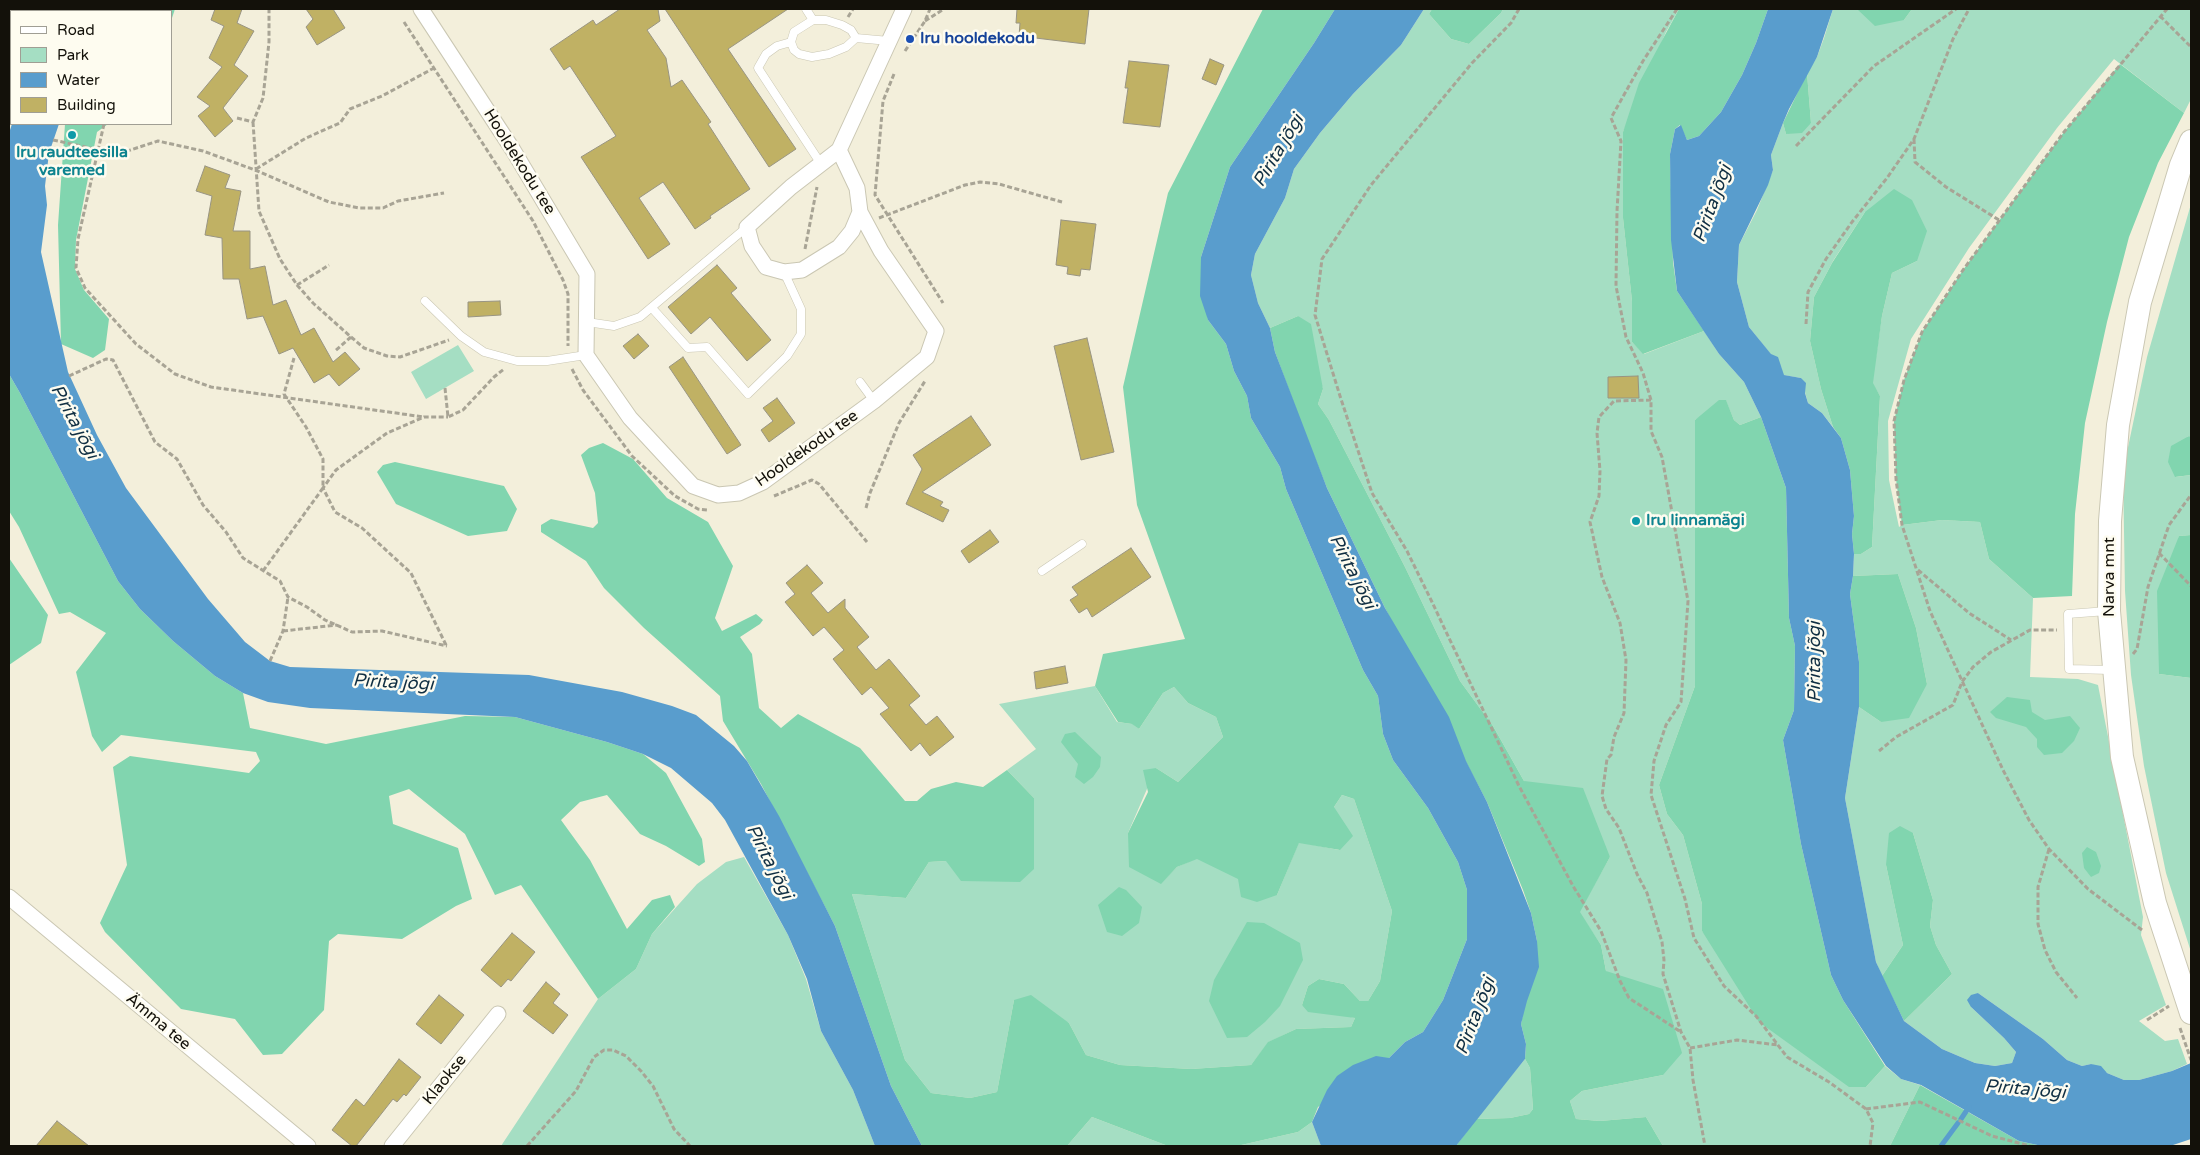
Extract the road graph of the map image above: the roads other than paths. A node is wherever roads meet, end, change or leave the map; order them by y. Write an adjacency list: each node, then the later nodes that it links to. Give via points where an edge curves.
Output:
1 (421, 9): 16 (street, Hooldekodu tee, via 513,150 587,274)
2 (806, 9): 4 (lane)
3 (904, 9): 6 (street)
4 (813, 20): 5 (lane, via 842,25); 7 (lane, via 794,32)
5 (856, 38): 6 (lane); 7 (lane, via 829,54 812,57 799,54)
6 (889, 41): 9 (street)
7 (791, 42): 10 (lane, via 766,54 758,68)
8 (2191, 142): 22 (main road, Narva mnt, via 2181,165 2140,302 2118,425 2110,521)
9 (839, 150): 10 (street); 11 (street, Hooldekodu tee, via 857,188)
10 (821, 164): 12 (street)
11 (860, 212): 13 (street, via 852,230 839,246 802,270); 19 (street, Hooldekodu tee, via 936,331 927,357)
12 (747, 227): 13 (street, via 752,246 766,266); 15 (lane)
13 (784, 272): 15 (lane, via 801,309 801,334 787,356 748,394 707,346 688,348)
14 (424, 301): 17 (lane, via 461,336 484,352 518,361 547,361)
15 (652, 308): 16 (lane, via 640,317 614,326)
16 (587, 322): 17 (street, Hooldekodu tee)
17 (586, 355): 19 (street, Hooldekodu tee, via 630,418 693,486 718,495 740,493 763,482)
18 (860, 382): 19 (lane)
19 (874, 402)
20 (1082, 544): 21 (lane)
21 (1042, 571)
22 (2108, 611): 23 (main road, Narva mnt); 23 (lane, via 2068,614 2069,669)
23 (2113, 670): 25 (main road, Narva mnt, via 2122,757)
24 (9, 897): 27 (street, Ämma tee)
25 (2180, 1010)
26 (498, 1014): 28 (street, Klaokse)
27 (308, 1146)
28 (392, 1146)

